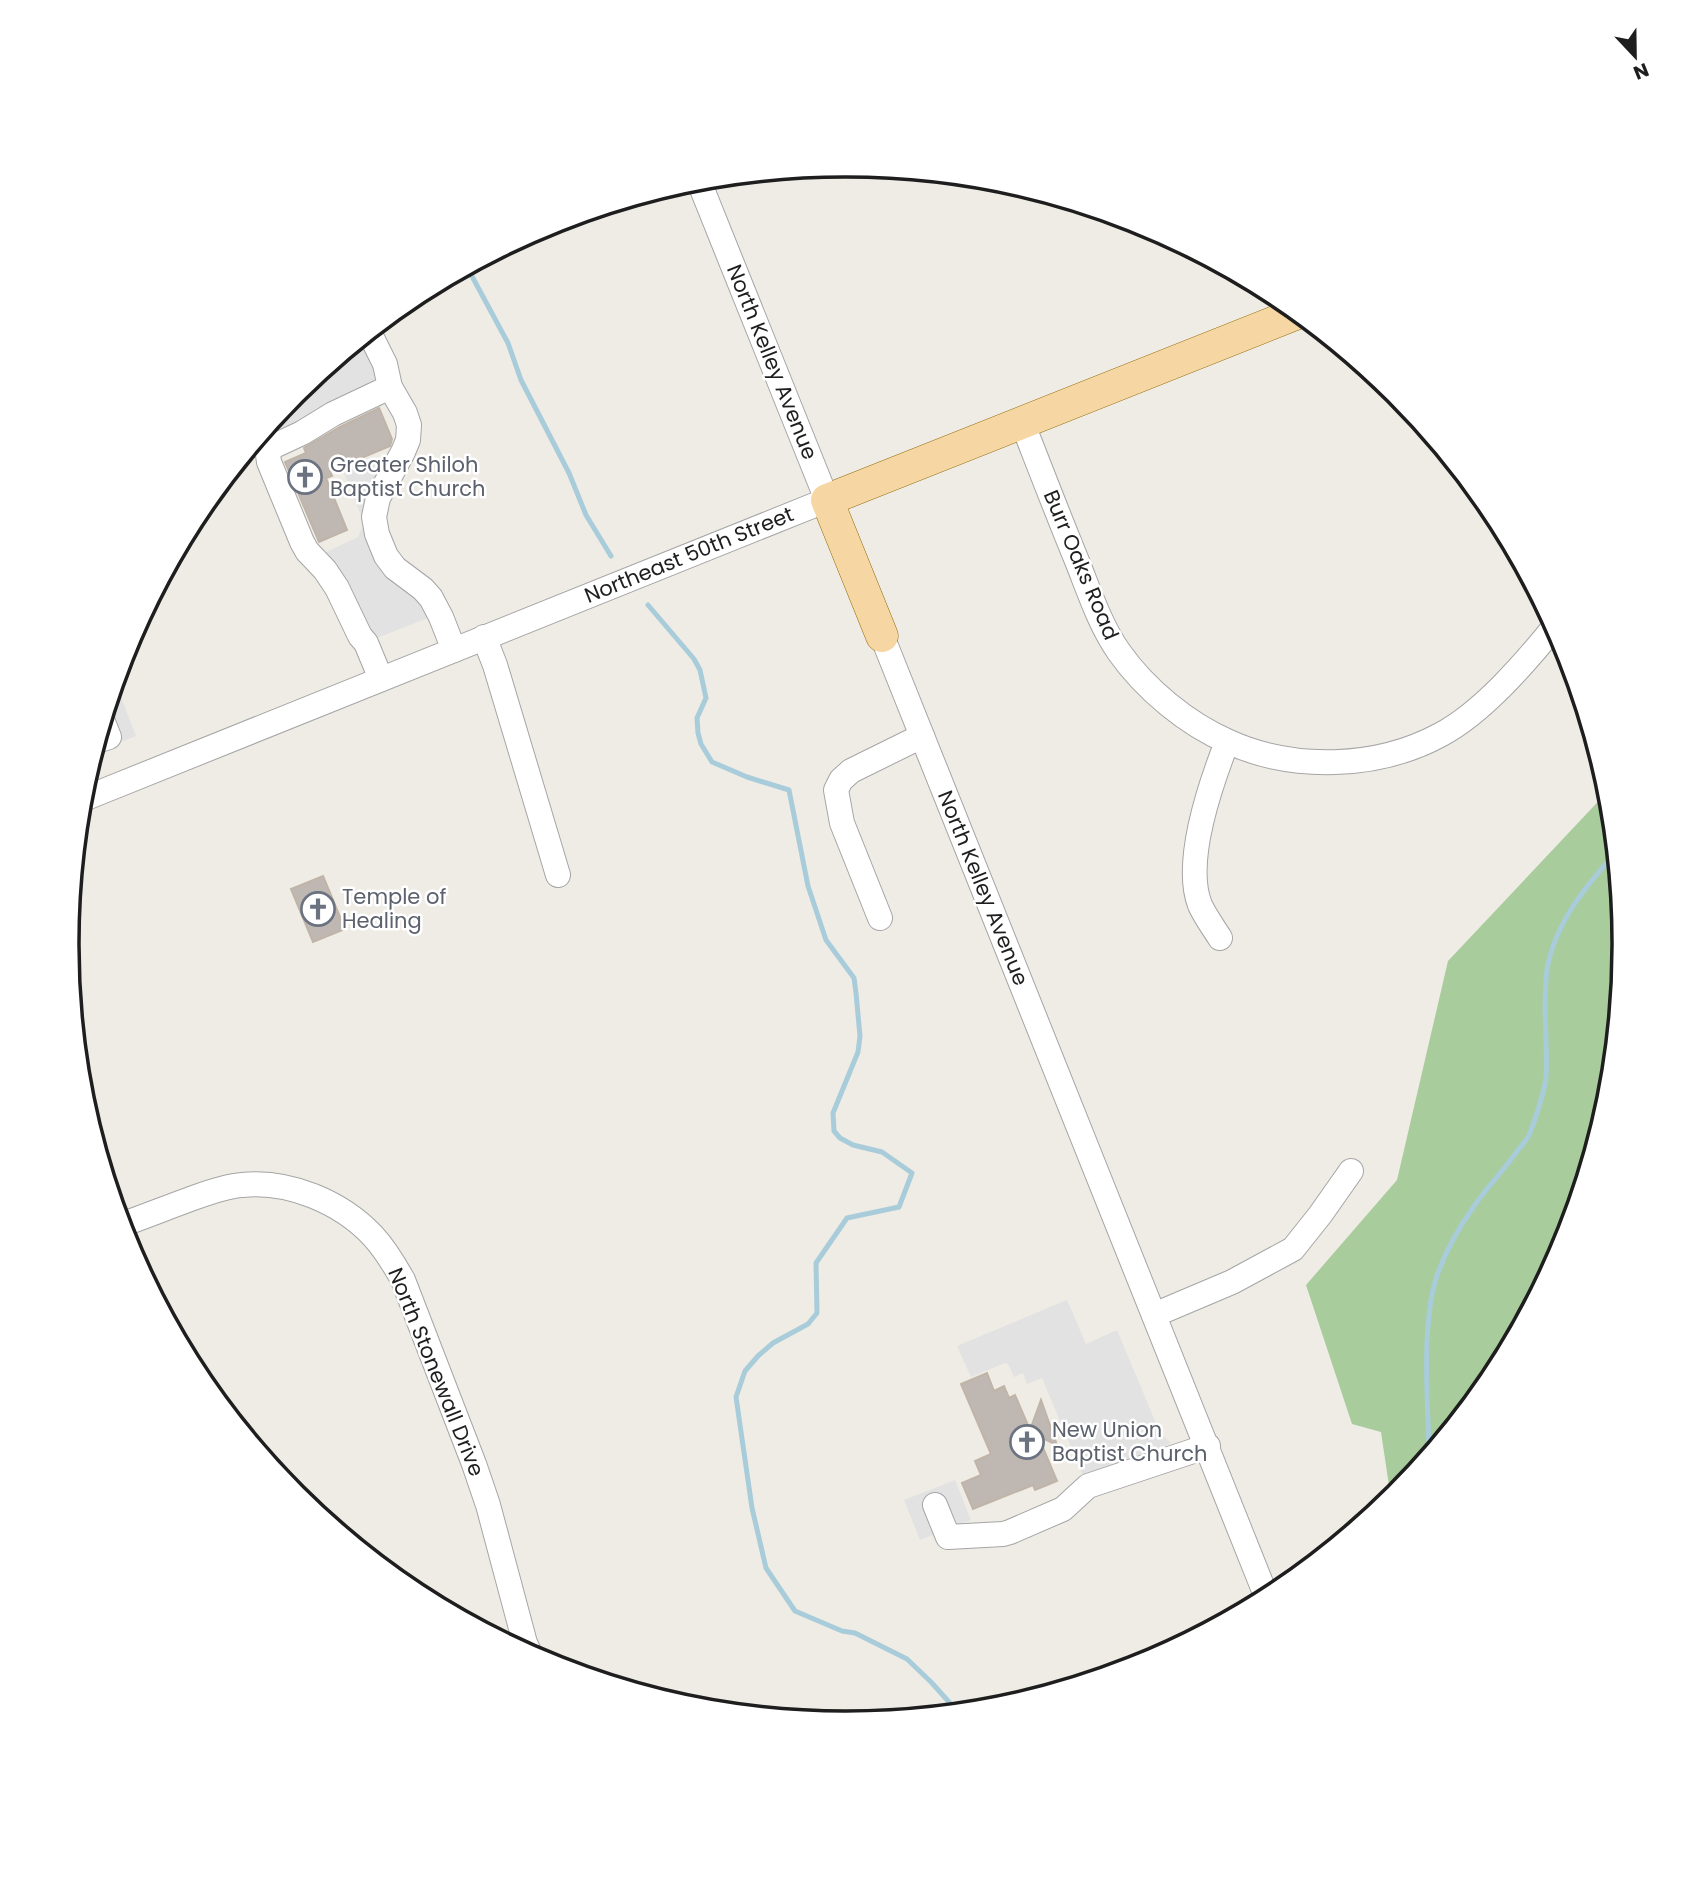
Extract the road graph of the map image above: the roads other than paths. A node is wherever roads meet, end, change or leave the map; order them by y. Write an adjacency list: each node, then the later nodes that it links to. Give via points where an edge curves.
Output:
1 (702, 191): 6 (street, North Kelley Avenue)
2 (1287, 317): 5 (main road, Northeast 50th Street)
3 (373, 341): 4 (street)
4 (390, 387): 10 (street, via 405,413 408,440 378,498 377,534 395,568 431,598); 11 (street, via 272,447 268,454 302,542 337,588)
5 (1022, 422): 6 (main road, Northeast 50th Street); 13 (street, Burr Oaks Road, via 1089,591 1118,650 1159,696)
6 (827, 500): 7 (main road, North Kelley Avenue); 9 (street, Northeast 50th Street)
7 (882, 636): 12 (street, North Kelley Avenue)
8 (1547, 636): 13 (street, Burr Oaks Road, via 1468,717 1417,746 1366,759 1323,762 1271,756)
9 (485, 637): 10 (street, Northeast 50th Street); 15 (street)
10 (454, 650): 11 (street, Northeast 50th Street)
11 (381, 679): 14 (street, Northeast 50th Street)
12 (922, 736): 16 (street, via 851,771 835,790 842,822); 20 (street, North Kelley Avenue)
13 (1227, 742): 17 (street, via 1206,805 1196,864 1196,891)
14 (93, 795)
15 (558, 875)
16 (880, 918)
17 (1220, 937)
18 (1351, 1171): 20 (street, via 1293,1250)
19 (131, 1221): 24 (street, North Stonewall Drive, via 211,1192 269,1185 298,1190 325,1202 372,1235 403,1280 474,1464)
20 (1154, 1315): 21 (street, North Kelley Avenue)
21 (1208, 1446): 22 (street, via 1088,1486 1063,1509 1003,1534 948,1537); 23 (street, North Kelley Avenue)
22 (935, 1505)
23 (1263, 1587)
24 (524, 1640)

